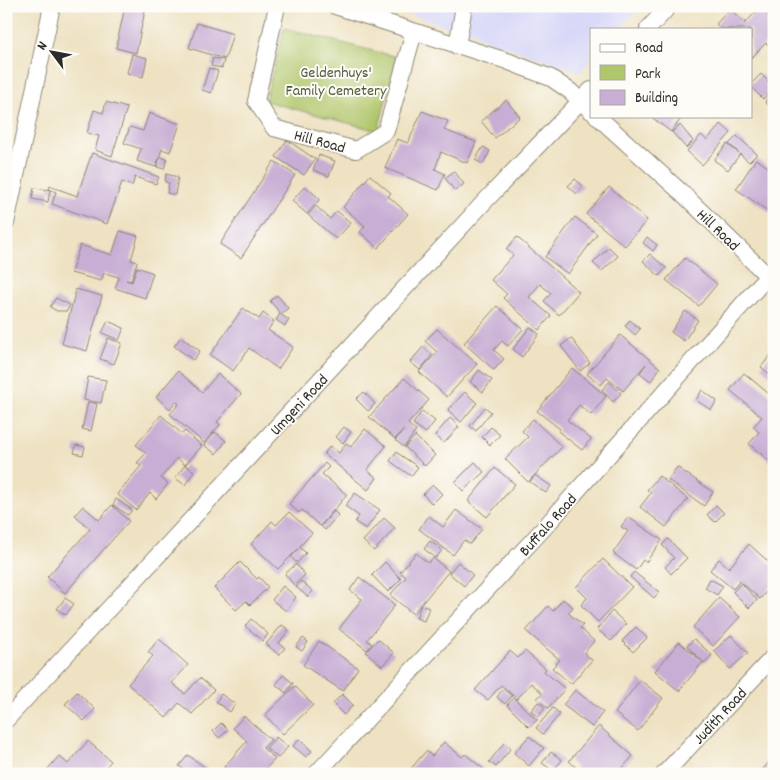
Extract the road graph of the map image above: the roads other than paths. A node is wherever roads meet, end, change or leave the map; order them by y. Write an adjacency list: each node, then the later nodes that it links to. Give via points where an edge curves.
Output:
1 (52, 6): 11 (street)
2 (276, 6): 7 (street, Hill Road, via 256,101 274,128 356,150 386,131)
3 (335, 6): 7 (street)
4 (464, 6): 8 (street)
5 (669, 6): 6 (street)
6 (649, 28)
7 (414, 32): 8 (street)
8 (457, 46): 9 (street, via 551,78)
9 (588, 101): 14 (street, Umgeni Road, via 487,199)
10 (599, 118): 12 (street, Hill Road)
11 (6, 223)
12 (772, 276): 15 (street, Buffalo Road)
13 (774, 656): 16 (street, Judith Road)
14 (6, 720)
15 (316, 774)
16 (664, 774)

